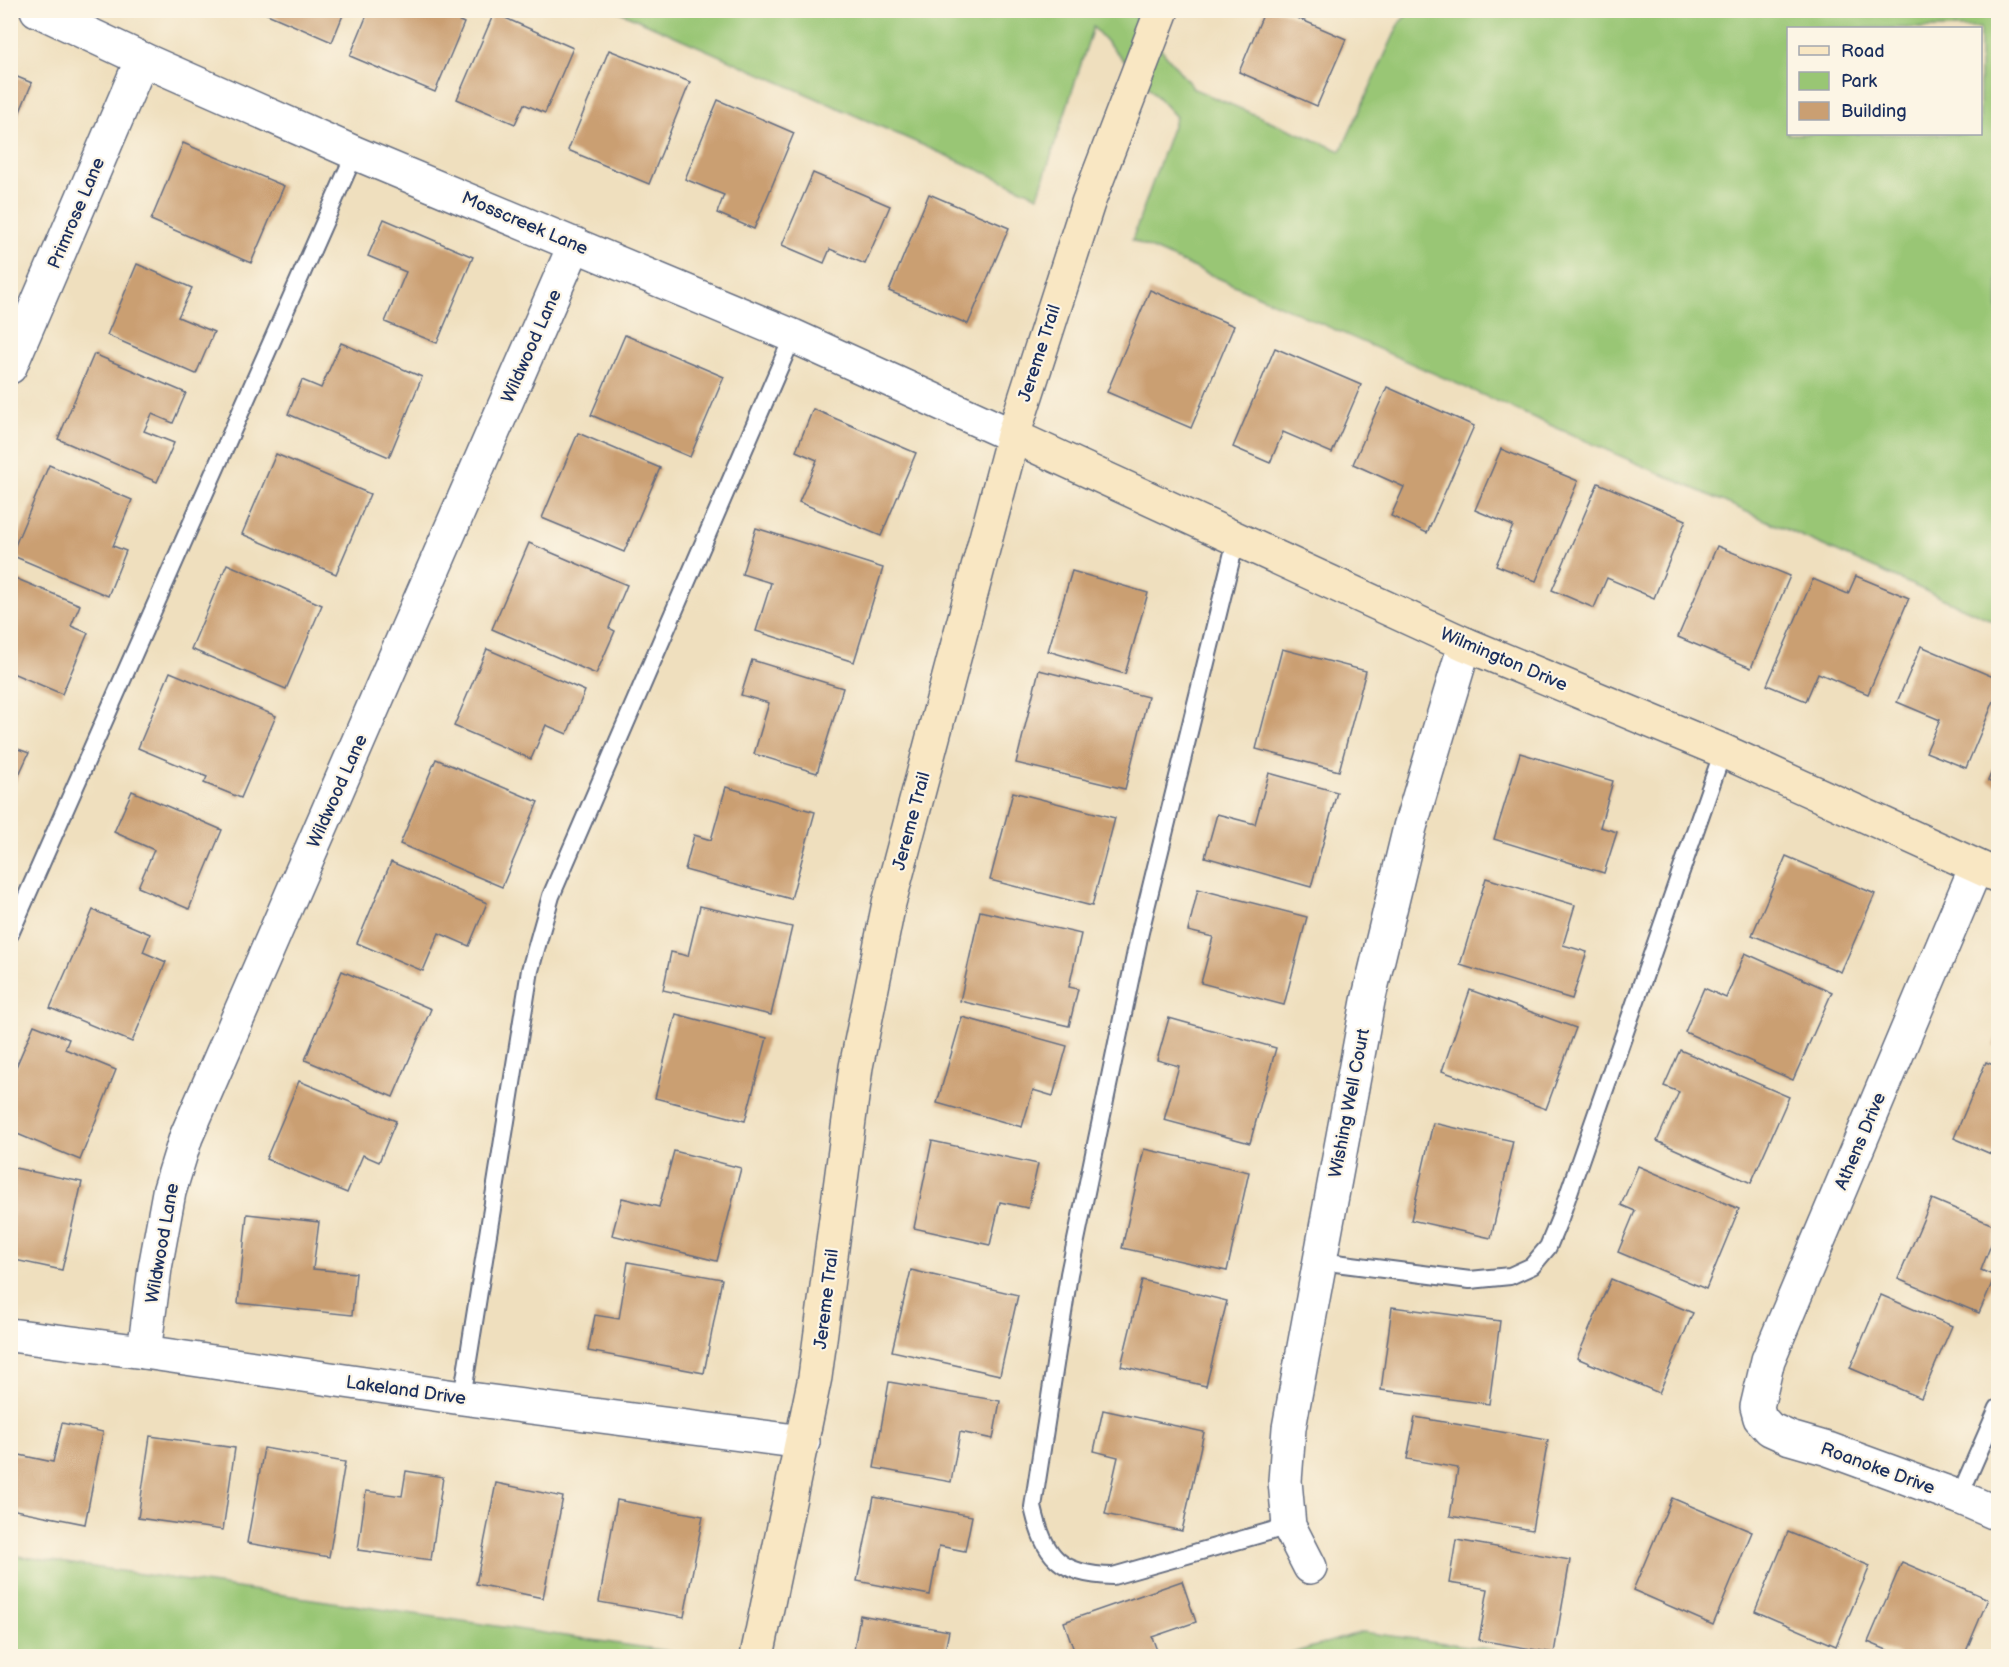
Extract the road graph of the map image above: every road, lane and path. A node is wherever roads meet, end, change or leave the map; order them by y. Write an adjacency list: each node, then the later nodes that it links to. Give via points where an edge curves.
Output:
1 (37, 10): 3 (street, Mosscreek Lane)
2 (1162, 10): 8 (street, Jereme Trail, via 1088,203)
3 (142, 59): 4 (street, Mosscreek Lane); 7 (street, Primrose Lane)
4 (355, 153): 5 (street, Mosscreek Lane); 13 (lane)
5 (575, 244): 6 (street, Mosscreek Lane); 16 (street, Wildwood Lane, via 186,1137 169,1192)
6 (793, 336): 8 (street, Mosscreek Lane); 17 (lane, via 551,896 530,970)
7 (10, 367)
8 (1013, 436): 9 (street, Wilmington Drive); 20 (street, Jereme Trail, via 889,903 856,1067 816,1377)
9 (1236, 540): 10 (street, Wilmington Drive); 23 (lane, via 1137,943 1069,1274 1034,1507 1047,1550 1061,1563 1096,1575 1113,1576)
10 (1465, 644): 11 (street, Wilmington Drive); 14 (street, Wishing Well Court, via 1410,827 1368,1001)
11 (1723, 751): 12 (street, Wilmington Drive); 14 (lane, via 1548,1247 1532,1266 1509,1276 1470,1280)
12 (1987, 871): 19 (street, Athens Drive, via 1768,1360 1758,1407)
13 (10, 934)
14 (1320, 1261): 23 (street, Wishing Well Court, via 1289,1428 1284,1481)
15 (10, 1335): 16 (street, Lakeland Drive)
16 (144, 1352): 17 (street, Lakeland Drive)
17 (462, 1398): 20 (street, Lakeland Drive)
18 (1998, 1408): 21 (lane)
19 (1760, 1418): 21 (street, Roanoke Drive, via 1770,1429 1790,1438)
20 (803, 1442): 25 (street, Jereme Trail)
21 (1959, 1497): 22 (street, Roanoke Drive)
22 (1998, 1514)
23 (1289, 1526): 24 (street, Wishing Well Court)
24 (1310, 1567)
25 (757, 1656)

